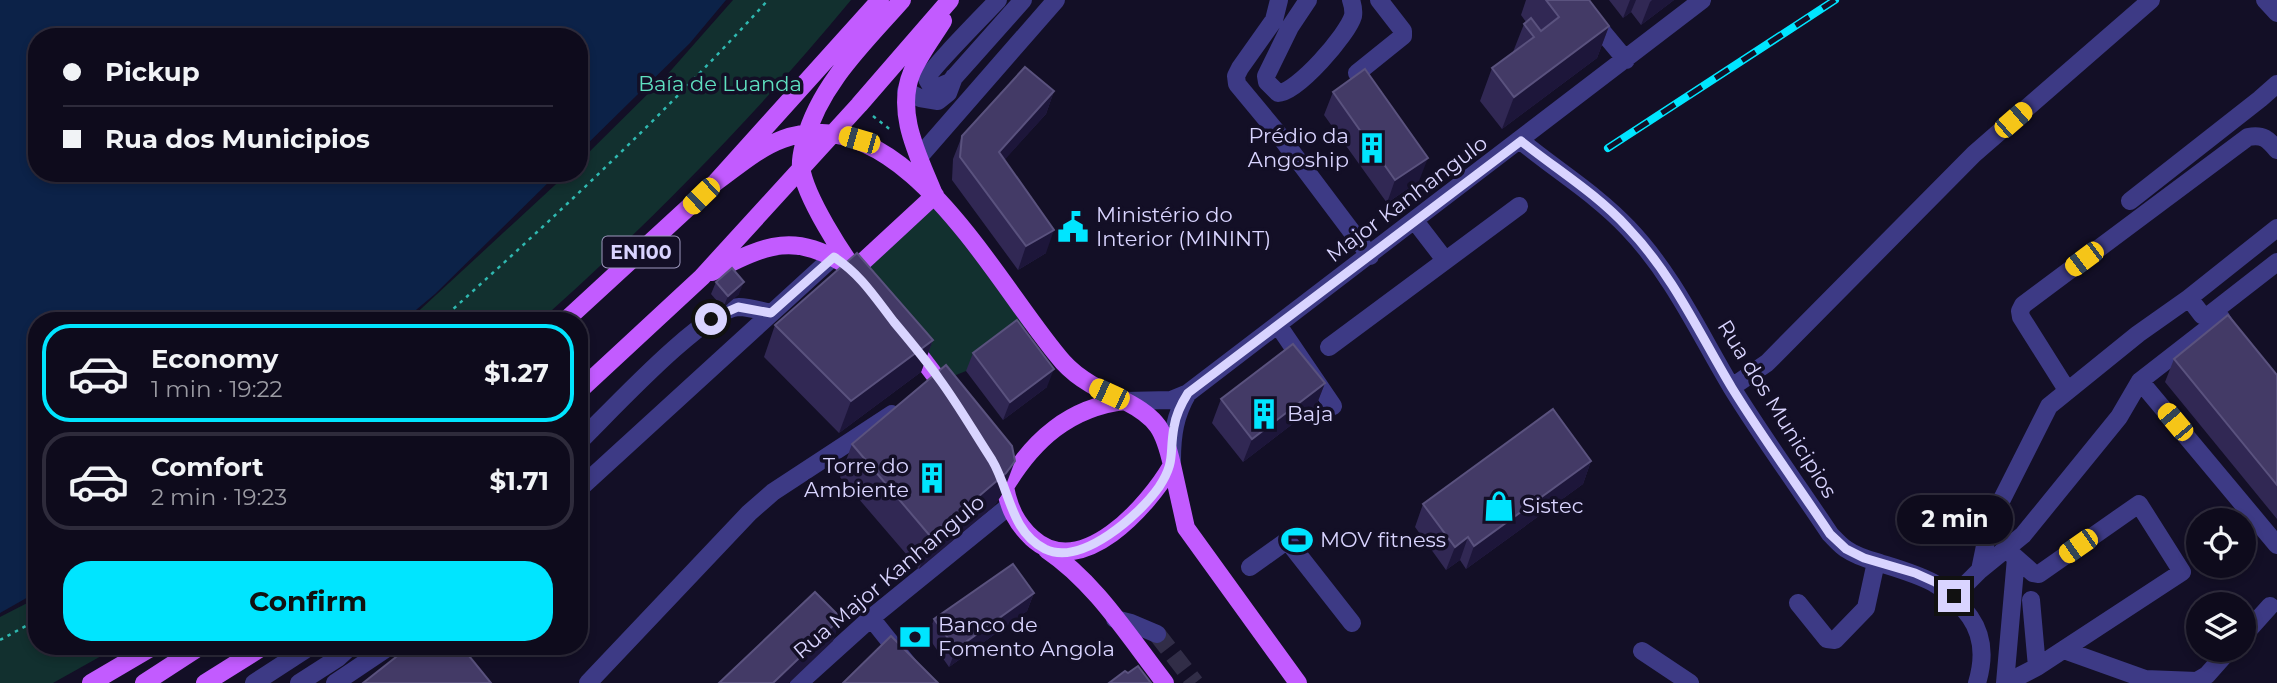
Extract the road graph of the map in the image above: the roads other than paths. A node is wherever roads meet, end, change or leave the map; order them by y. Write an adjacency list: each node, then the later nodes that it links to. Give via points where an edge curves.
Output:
1 (880, 0): 28 (main road, EN100)
2 (902, 0): 23 (main road, via 840,70 816,109)
3 (950, 0): 22 (main road, EN100)
4 (956, 0): 21 (main road)
5 (998, 0): 19 (street, via 927,79 937,87)
6 (1023, 0): 19 (street)
7 (1056, 0): 26 (street)
8 (1279, 0): 34 (street, via 1274,20 1236,76 1237,85)
9 (1308, 0): 10 (street, via 1266,76 1278,93 1296,87 1334,45 1353,17)
10 (1351, 0)
11 (1378, 0): 18 (street, via 1404,31 1403,36)
12 (1577, 0): 17 (street)
13 (1702, 0): 17 (street, Major Kanhangulo)
14 (2151, 0): 52 (street, via 1973,154 1768,363)
15 (2265, 0): 16 (street)
16 (2277, 13)
17 (1626, 60): 24 (street, Major Kanhangulo)
18 (1357, 73)
19 (954, 77): 21 (street, via 945,97 938,101)
20 (2277, 83): 30 (street)
21 (906, 91): 26 (main road, via 907,123)
22 (834, 133): 23 (main road); 27 (main road, EN100); 29 (main road, via 878,149)
23 (807, 135): 27 (main road); 28 (main road, via 783,139)
24 (1521, 141): 32 (street, Major Kanhangulo); 52 (street, Rua dos Municipios, via 1628,227 1666,274)
25 (2277, 150): 53 (street, via 2268,139 2248,137 2023,305 2021,317)
26 (918, 154): 29 (main road)
27 (802, 167): 38 (main road, via 813,200); 39 (main road, EN100)
28 (716, 182): 43 (main road, EN100)
29 (935, 195): 38 (main road); 55 (main road, via 1064,363 1093,386)
30 (2130, 201)
31 (1519, 206): 36 (street)
32 (1415, 221): 34 (street, Major Kanhangulo); 36 (street)
33 (2277, 228): 42 (street)
34 (1370, 256): 46 (street, Major Kanhangulo)
35 (834, 257): 38 (main road, EN100); 39 (main road, EN100, via 801,245 769,247); 44 (street)
36 (1445, 260): 49 (street)
37 (2277, 262): 42 (street, via 2209,315 2203,315)
38 (854, 270): 41 (main road)
39 (702, 276): 51 (main road, EN100)
40 (2277, 278): 45 (street)
41 (870, 290)
42 (2189, 298): 53 (street)
43 (575, 312)
44 (771, 313): 59 (street, via 738,307 711,319 687,336); 61 (street)
45 (2221, 318): 48 (street); 50 (street)
46 (1278, 325): 54 (street, Major Kanhangulo); 57 (street)
47 (902, 331): 58 (main road, via 936,385)
48 (2237, 340)
49 (1329, 346)
50 (2140, 382): 63 (street); 65 (street, via 2119,417)
51 (588, 383)
52 (1732, 387): 66 (street, Rua dos Municipios, via 1830,534 1846,549)
53 (2067, 390): 68 (street, via 2049,406 1998,507)
54 (1188, 393): 55 (street, Major Kanhangulo, via 1171,400); 60 (street, via 1174,427)
55 (1125, 401): 60 (main road, via 1158,424); 62 (main road, via 1085,410 1036,443 1002,481)
56 (908, 404): 94 (street, via 773,492)
57 (1333, 406)
58 (961, 414)
59 (588, 433)
60 (1172, 465): 64 (main road, via 1138,512 1113,532 1077,551); 98 (main road, via 1186,528)
61 (588, 481)
62 (1009, 506): 64 (main road, via 1025,532); 73 (street, Rua Major Kanhangulo)
63 (2277, 545)
64 (1047, 550): 74 (main road, via 1070,565)
65 (2012, 554): 68 (street); 79 (street, via 2039,573 2139,504 2182,570); 101 (street)
66 (1876, 562): 69 (street, Rua dos Municipios, via 1935,582); 71 (street, via 1866,608 1835,640 1827,639)
67 (1250, 567): 76 (street, via 1285,542 1290,544)
68 (1980, 570): 69 (street)
69 (1954, 596): 100 (street, Rua dos Municipios, via 1977,627 1982,646)
70 (2031, 600): 87 (street)
71 (1798, 603)
72 (2270, 606): 75 (street)
73 (871, 618): 95 (street, Rua Major Kanhangulo); 96 (street)
74 (1115, 619): 77 (street); 97 (main road)
75 (2256, 622)
76 (1352, 623)
77 (1157, 634)
78 (1642, 650): 99 (street)
79 (2064, 650): 86 (street, via 2145,679 2197,681); 87 (street)
80 (138, 655): 88 (main road)
81 (187, 655): 89 (main road)
82 (250, 655): 90 (main road)
83 (297, 655): 91 (street)
84 (341, 655): 92 (street)
85 (377, 655): 93 (street)
86 (2218, 662)
87 (2037, 667): 101 (street)
88 (90, 683)
89 (144, 683)
90 (205, 683)
91 (254, 683)
92 (299, 683)
93 (335, 683)
94 (588, 683)
95 (799, 683)
96 (923, 683)
97 (1165, 683)
98 (1298, 683)
99 (1690, 683)
100 (1977, 683)
101 (2005, 683)

